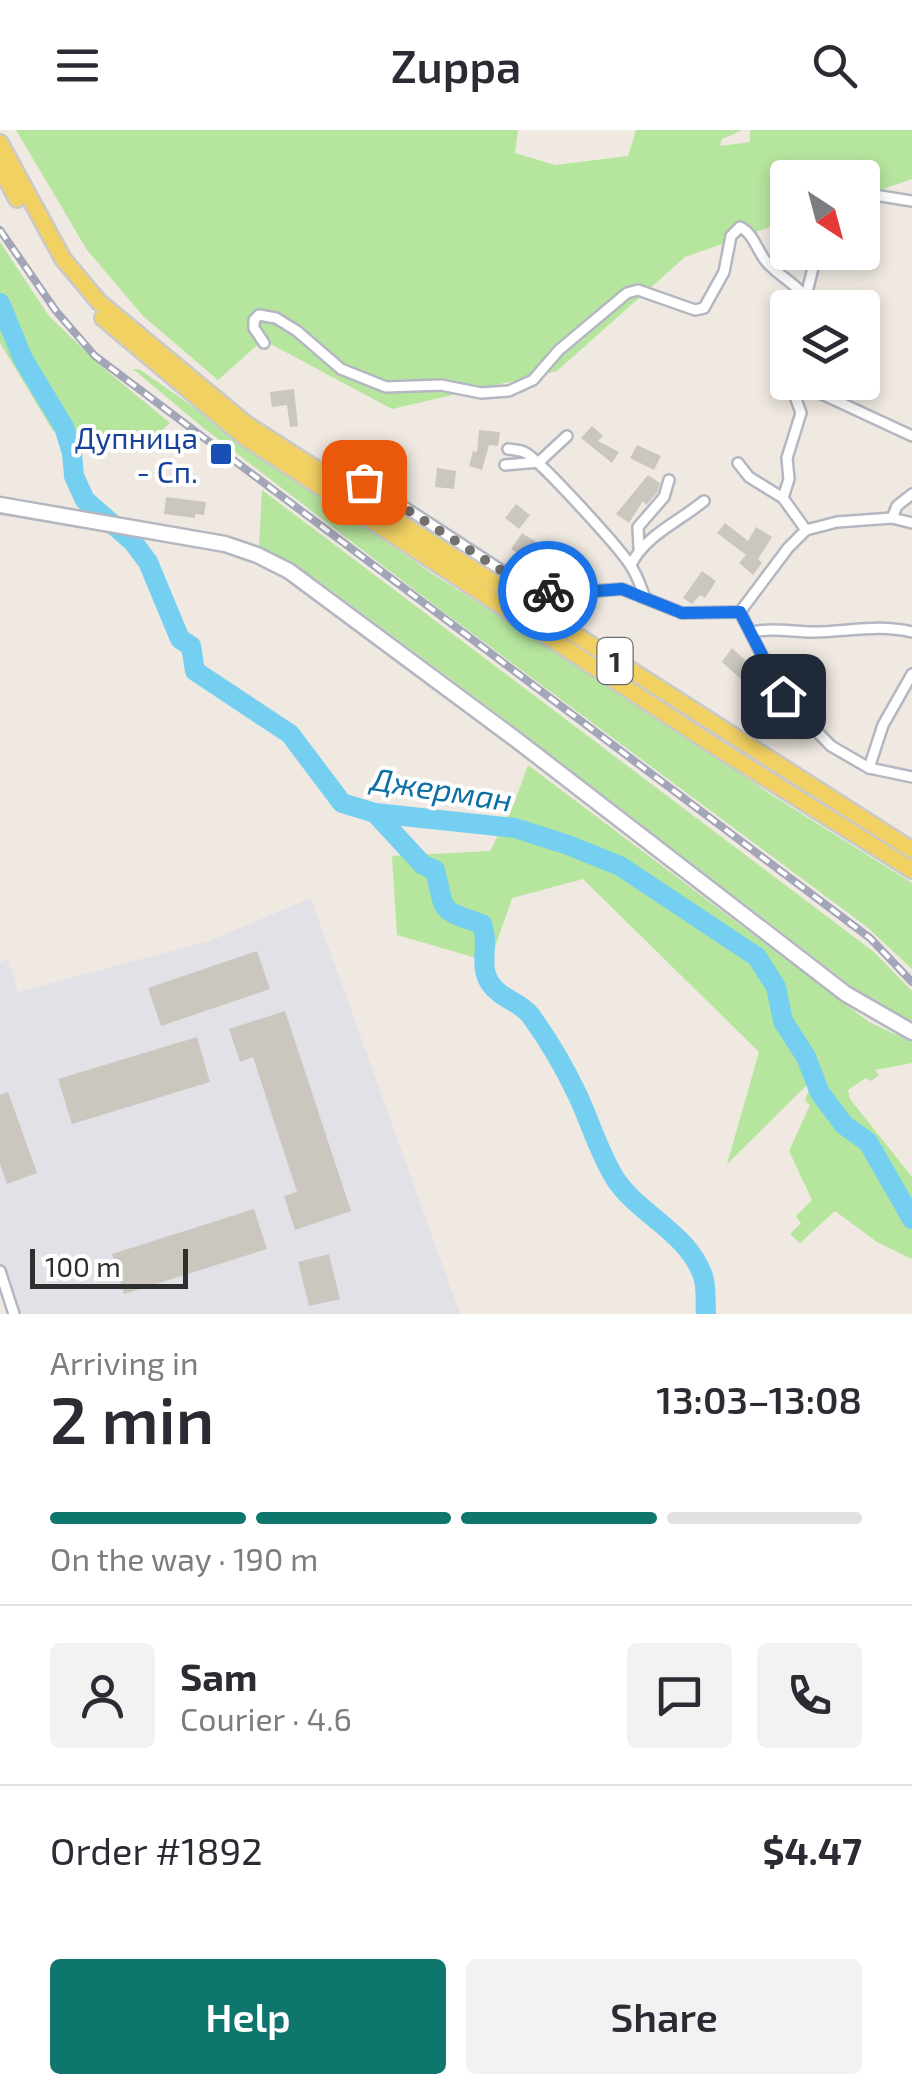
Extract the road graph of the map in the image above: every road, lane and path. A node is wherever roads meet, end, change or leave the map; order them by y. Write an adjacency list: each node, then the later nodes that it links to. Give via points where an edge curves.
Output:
1 (0, 143): 35 (main road, 1, via 63,258 98,302 246,424)
2 (0, 167): 36 (main road, 1, via 56,264 92,308 246,438)
3 (880, 198): 4 (street)
4 (912, 201)
5 (798, 290): 6 (street, via 740,227 704,308 638,290 626,293 533,380 508,391 386,387 341,369 297,331 259,315 254,328)
6 (264, 344)
7 (796, 400): 18 (street, via 800,413)
8 (835, 400): 10 (street)
9 (567, 436): 12 (street)
10 (912, 436)
11 (508, 448): 12 (street)
12 (538, 462): 14 (street); 27 (street)
13 (738, 462): 18 (street)
14 (505, 464)
15 (343, 467): 28 (street, via 507,574 556,594 622,589)
16 (670, 480): 24 (street)
17 (912, 494): 22 (street)
18 (783, 498): 25 (street)
19 (704, 501): 26 (street)
20 (0, 505): 37 (main road, via 176,534 258,554 289,571 846,994)
21 (643, 510): 24 (street)
22 (892, 518): 23 (street); 25 (street)
23 (912, 523)
24 (638, 527): 26 (street)
25 (806, 530): 29 (street)
26 (639, 548): 27 (street)
27 (631, 565): 28 (street)
28 (645, 597): 29 (street, via 682,613)
29 (740, 612): 30 (street)
30 (752, 632): 31 (street, via 889,626); 33 (street, via 783,696 831,746)
31 (912, 632)
32 (912, 674): 33 (street, via 883,725)
33 (869, 768): 34 (street)
34 (912, 777)
35 (912, 850)
36 (912, 870)
37 (911, 1032)
38 (0, 1270): 39 (street)
39 (14, 1314)

